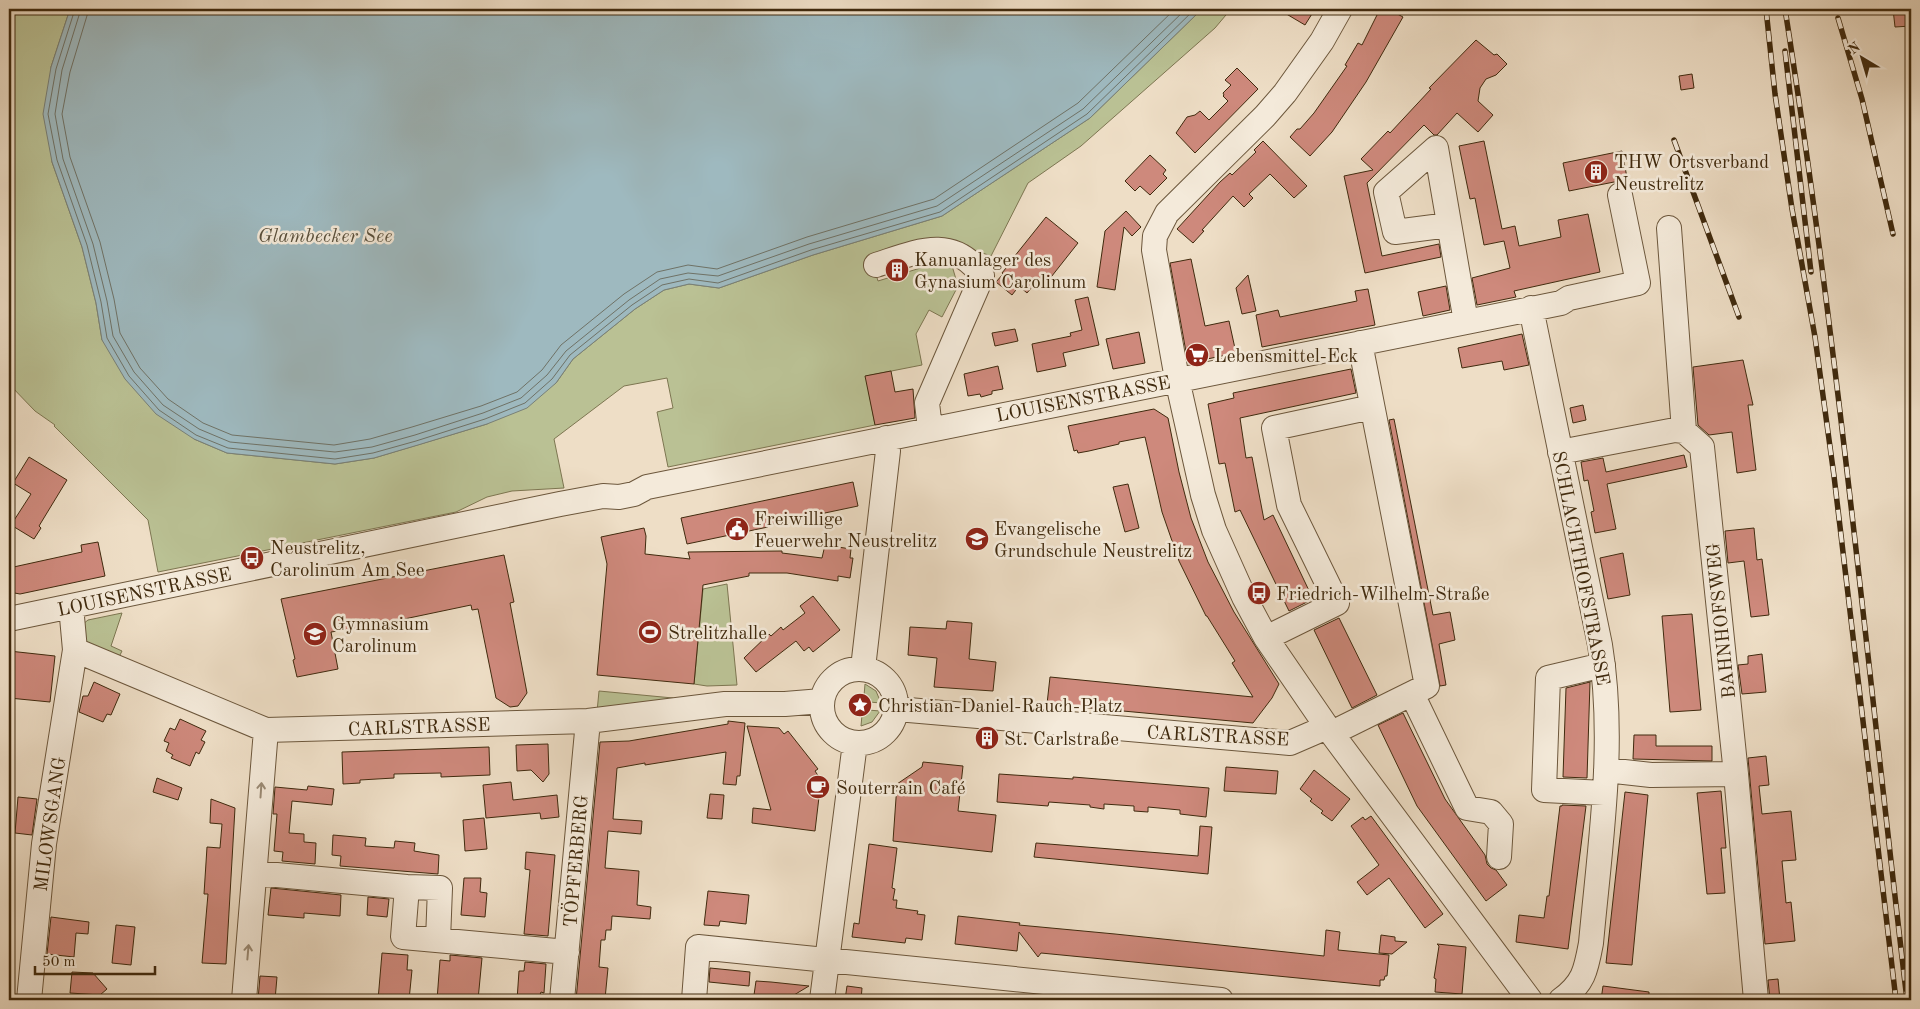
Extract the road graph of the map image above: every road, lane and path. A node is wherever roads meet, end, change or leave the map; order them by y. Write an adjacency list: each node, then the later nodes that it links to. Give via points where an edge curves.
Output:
1 (1340, 9): 9 (street, via 1309,61 1285,93 1176,202 1160,224 1154,250)
2 (1620, 195): 6 (street, LOUISENSTRASSE, via 1638,284)
3 (1449, 225): 7 (street)
4 (1670, 239): 12 (street)
5 (876, 265): 11 (street, via 914,252 942,249 973,263 982,276 927,403)
6 (1531, 308): 7 (street, LOUISENSTRASSE); 14 (street, SCHLACHTHOFSTRASSE)
7 (1466, 322): 8 (street, LOUISENSTRASSE)
8 (1360, 343): 9 (street, LOUISENSTRASSE); 10 (street)
9 (1177, 379): 11 (street, LOUISENSTRASSE); 17 (street, via 1214,530)
10 (1372, 407): 17 (street, via 1274,428 1289,505 1337,603); 21 (street, via 1427,686)
11 (930, 429): 13 (street, LOUISENSTRASSE)
12 (1684, 432): 14 (street, via 1675,430); 28 (street, BAHNHOFSWEG, via 1702,447)
13 (886, 438): 15 (street, LOUISENSTRASSE, via 647,487 635,485 603,496); 20 (street, via 888,451)
14 (1560, 452): 19 (street, SCHLACHTHOFSTRASSE)
15 (71, 606): 16 (street, LOUISENSTRASSE); 18 (street)
16 (9, 619)
17 (1266, 638): 26 (street)
18 (75, 650): 25 (street, CARLSTRASSE); 36 (street, MILOWSGANG, via 44,844)
19 (1603, 665): 29 (street, SCHLACHTHOFSTRASSE, via 1608,727); 29 (street, via 1548,678 1544,790)
20 (863, 668): 22 (street, via 852,668 831,680); 23 (street, via 875,671 892,686)
21 (1412, 694): 26 (street, CARLSTRASSE); 30 (street, via 1468,808 1491,812 1501,824)
22 (822, 701): 24 (street, CARLSTRASSE, via 725,704); 27 (street, via 826,725 834,734)
23 (897, 709): 26 (street, CARLSTRASSE, via 1290,743); 27 (street, via 888,730 879,738)
24 (588, 721): 25 (street, CARLSTRASSE); 34 (street, TÖPFERBERG)
25 (266, 730): 31 (street, one-way to 25)
26 (1330, 730): 42 (street)
27 (855, 743): 35 (street)
28 (1736, 774): 29 (street, via 1651,774); 44 (street, BAHNHOFSWEG)
29 (1605, 782): 43 (street, SCHLACHTHOFSTRASSE, via 1587,968 1574,990)
30 (1499, 857)
31 (255, 873): 32 (street); 37 (street, one-way to 31)
32 (407, 887): 33 (street, via 404,937); 33 (street, via 440,888)
33 (438, 940): 34 (street)
34 (567, 952): 38 (street, TÖPFERBERG)
35 (827, 960): 39 (street, via 698,947); 40 (street); 41 (street)
36 (29, 1000)
37 (244, 1000)
38 (562, 1000)
39 (694, 1000)
40 (822, 1000)
41 (1221, 1000)
42 (1530, 1000)
43 (1562, 1000)
44 (1756, 1000)

